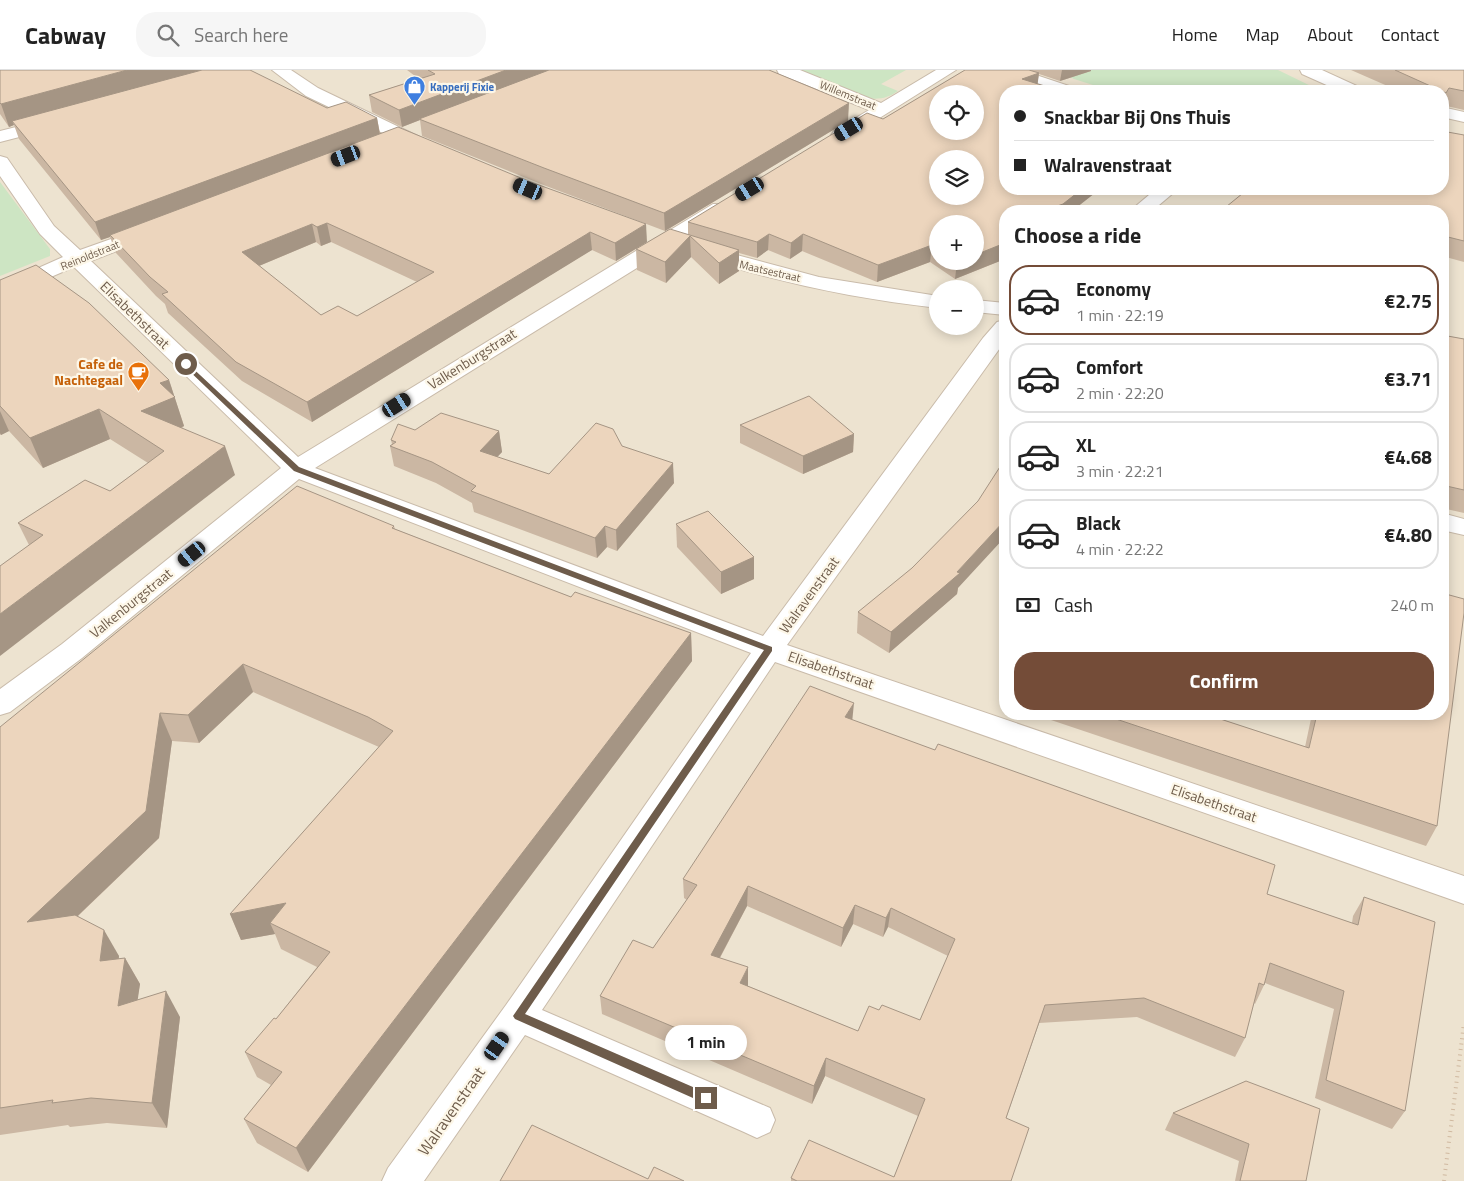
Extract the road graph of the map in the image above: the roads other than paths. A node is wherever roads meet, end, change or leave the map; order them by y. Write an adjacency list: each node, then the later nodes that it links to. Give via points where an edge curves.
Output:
1 (280, 70): 13 (street, via 312,92)
2 (785, 70): 8 (street, Willemstraat)
3 (948, 70): 8 (street)
4 (1004, 70): 6 (street)
5 (1308, 70): 7 (street)
6 (1048, 85)
7 (1340, 85)
8 (882, 109): 16 (street)
9 (1449, 114): 10 (street)
10 (1464, 117)
11 (67, 118): 14 (street)
12 (427, 125): 13 (street)
13 (400, 135): 15 (street); 17 (street)
14 (0, 137)
15 (381, 142)
16 (824, 144)
17 (436, 150)
18 (0, 162): 24 (street, Elisabethstraat, via 47,230)
19 (1160, 195): 21 (street)
20 (733, 199): 23 (street, Valkenburgstraat)
21 (1148, 205)
22 (168, 224): 24 (street, Reinoldstraat)
23 (658, 236): 26 (street, Maatsestraat, via 742,265 885,297); 30 (street, Valkenburgstraat)
24 (76, 260): 25 (street, Reinoldstraat); 30 (street, Elisabethstraat)
25 (0, 293)
26 (929, 301)
27 (984, 307): 28 (street)
28 (999, 308)
29 (999, 334): 33 (street, Walravenstraat)
30 (296, 469): 33 (street, Elisabethstraat); 34 (street, Valkenburgstraat, via 72,651)
31 (1449, 523): 32 (street)
32 (1464, 527)
33 (770, 649): 35 (street, Elisabethstraat); 36 (street, Walravenstraat)
34 (0, 704)
35 (1464, 890)
36 (518, 1016): 37 (street); 38 (street, Walravenstraat)
37 (757, 1120)
38 (401, 1181)

